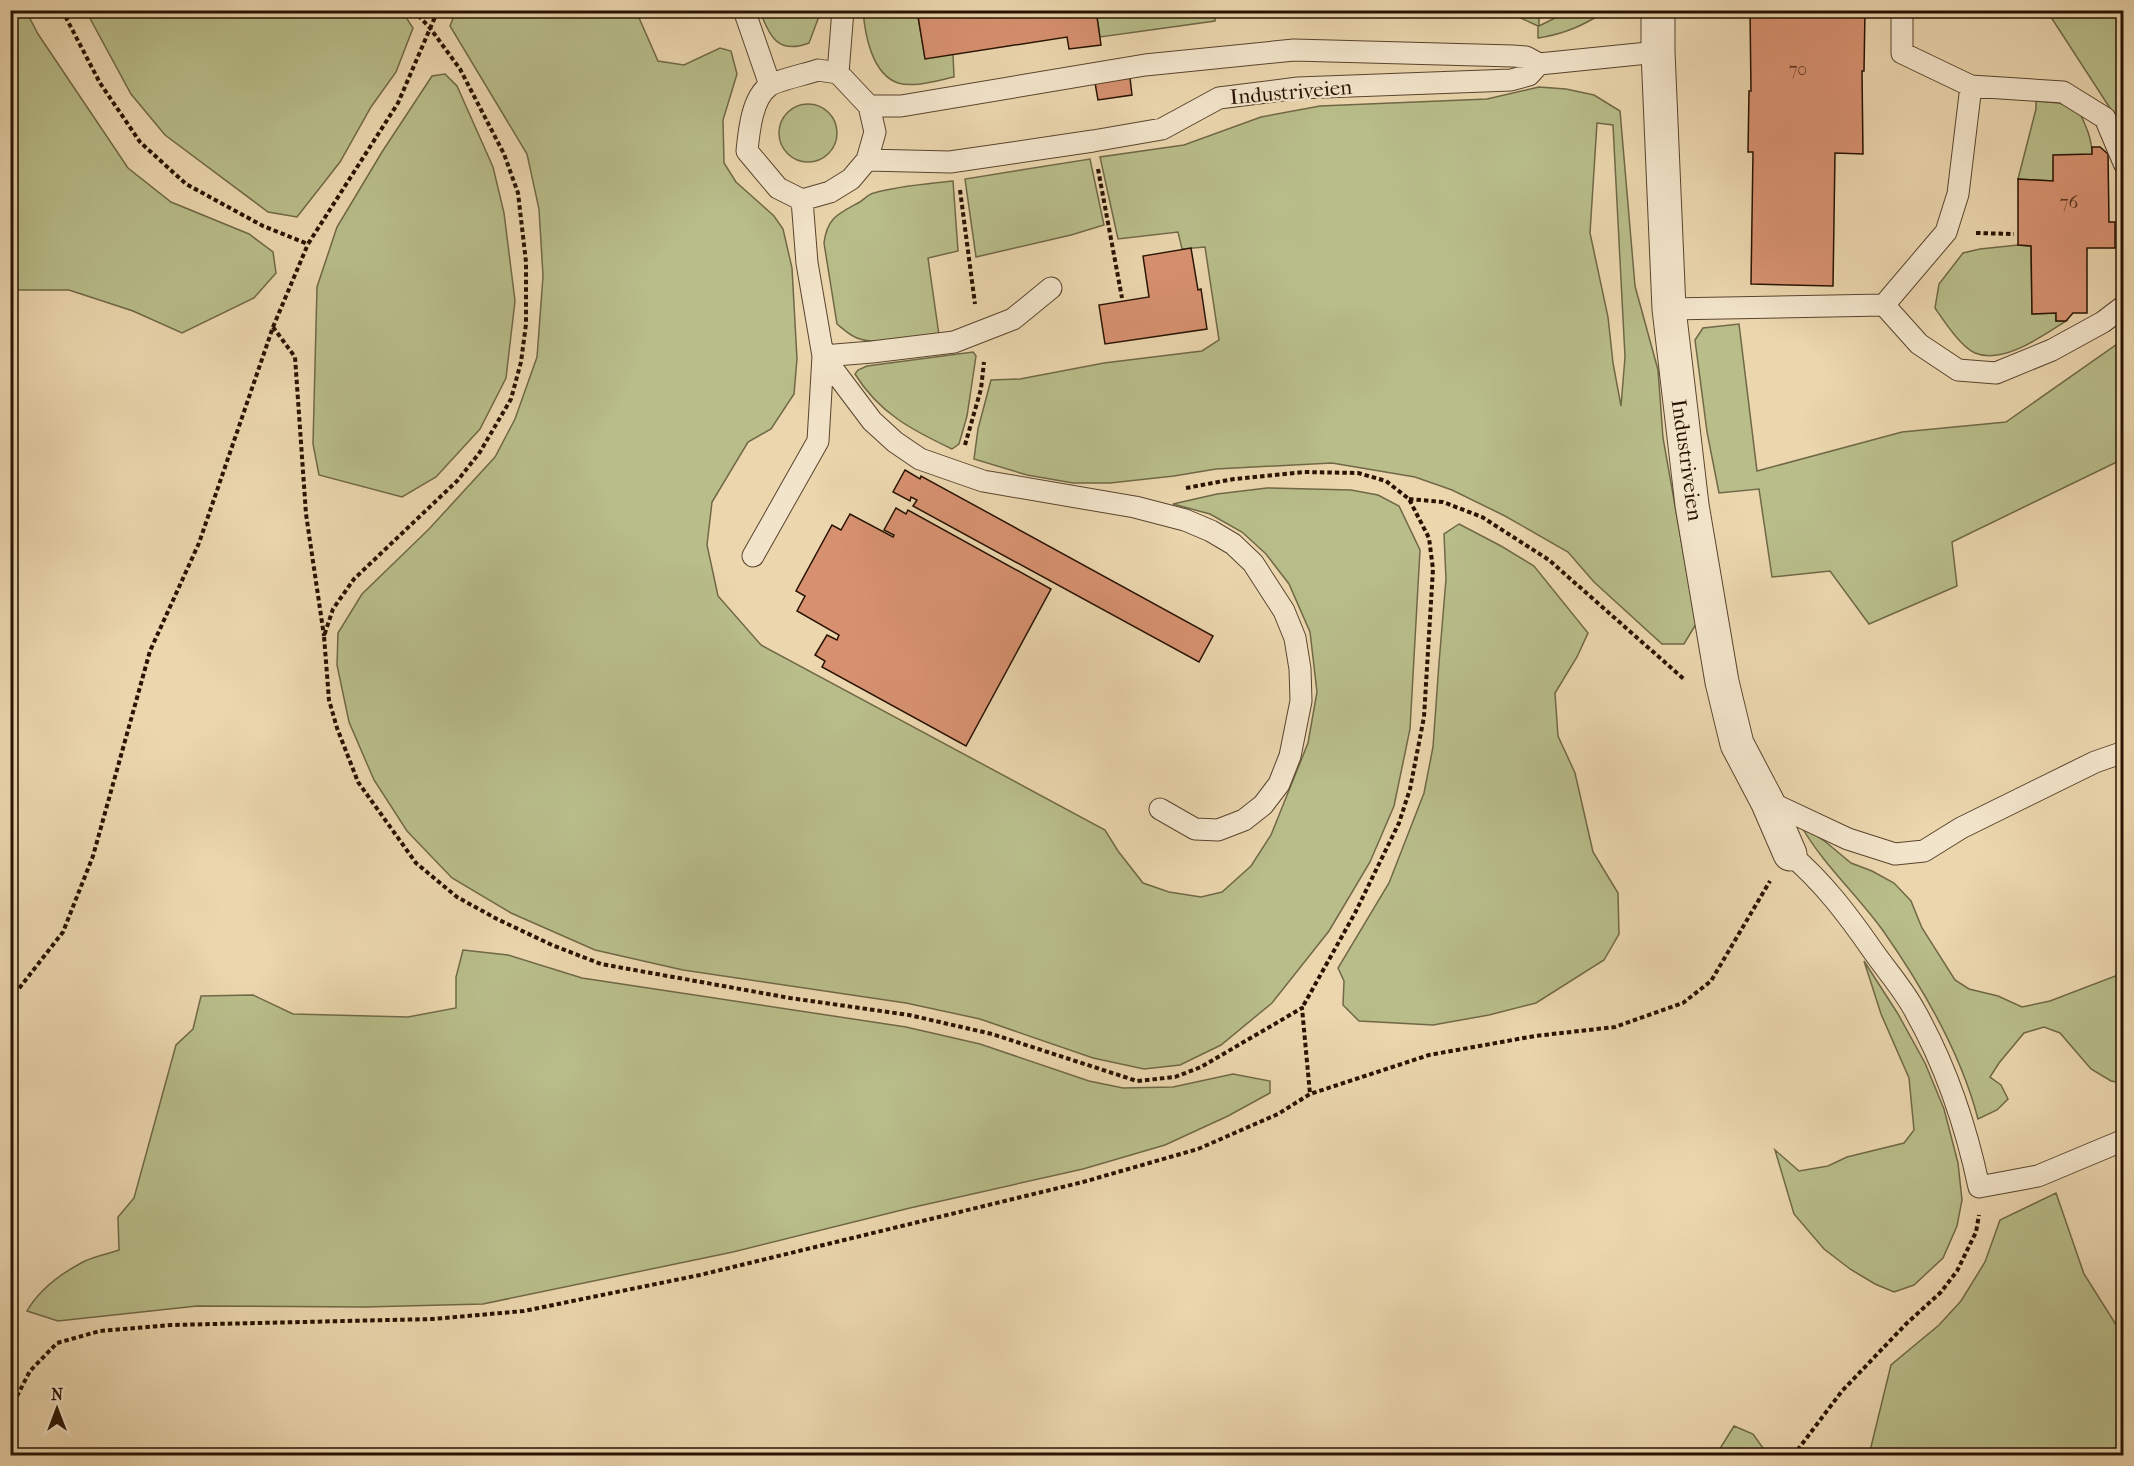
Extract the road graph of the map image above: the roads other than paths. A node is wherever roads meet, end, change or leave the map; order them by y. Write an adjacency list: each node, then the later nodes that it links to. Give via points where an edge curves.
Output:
1 (744, 10): 8 (lane)
2 (843, 10): 7 (lane)
3 (1658, 10): 5 (street, Industriveien)
4 (1902, 10): 9 (lane, via 1902,52)
5 (1658, 52): 6 (lane, Industriveien); 17 (street, Industriveien)
6 (1539, 64): 10 (lane, Industriveien, via 1513,56 1294,50 1144,65 901,106); 11 (lane, Industriveien, via 1529,75 1511,80 1298,88 1219,98 1162,129 950,162)
7 (838, 73): 8 (lane, via 818,70); 10 (lane)
8 (770, 85): 13 (lane, via 760,97 749,125 747,151 778,188)
9 (1971, 86): 12 (lane, via 2063,92 2105,118); 15 (lane, via 1958,194 1946,232)
10 (869, 106): 11 (lane, via 875,132)
11 (867, 160): 13 (lane, via 851,179 830,192)
12 (2124, 163)
13 (802, 200): 18 (lane, via 807,263)
14 (1051, 288): 18 (lane, via 1013,319 954,342)
15 (1884, 305): 16 (lane, via 1919,344 1958,370 1996,373 2062,345); 17 (lane)
16 (2124, 306)
17 (1669, 309): 21 (street, Industriveien, via 1692,505 1722,682 1737,744)
18 (823, 356): 19 (lane, via 818,441); 22 (lane, via 872,421 920,459 983,481 1135,507 1185,520 1233,544 1253,563 1284,611 1295,638 1301,701 1290,756 1279,784 1244,820 1218,830 1194,829)
19 (753, 556)
20 (2124, 752): 21 (lane, via 2095,762 1960,828 1924,850 1895,854 1848,839)
21 (1767, 801): 23 (street, Industriveien)
22 (1160, 809)
23 (1790, 854): 24 (lane, via 1814,874 1851,920 1915,1010 1949,1082 1970,1142 1979,1187 2038,1176)
24 (2124, 1140)

